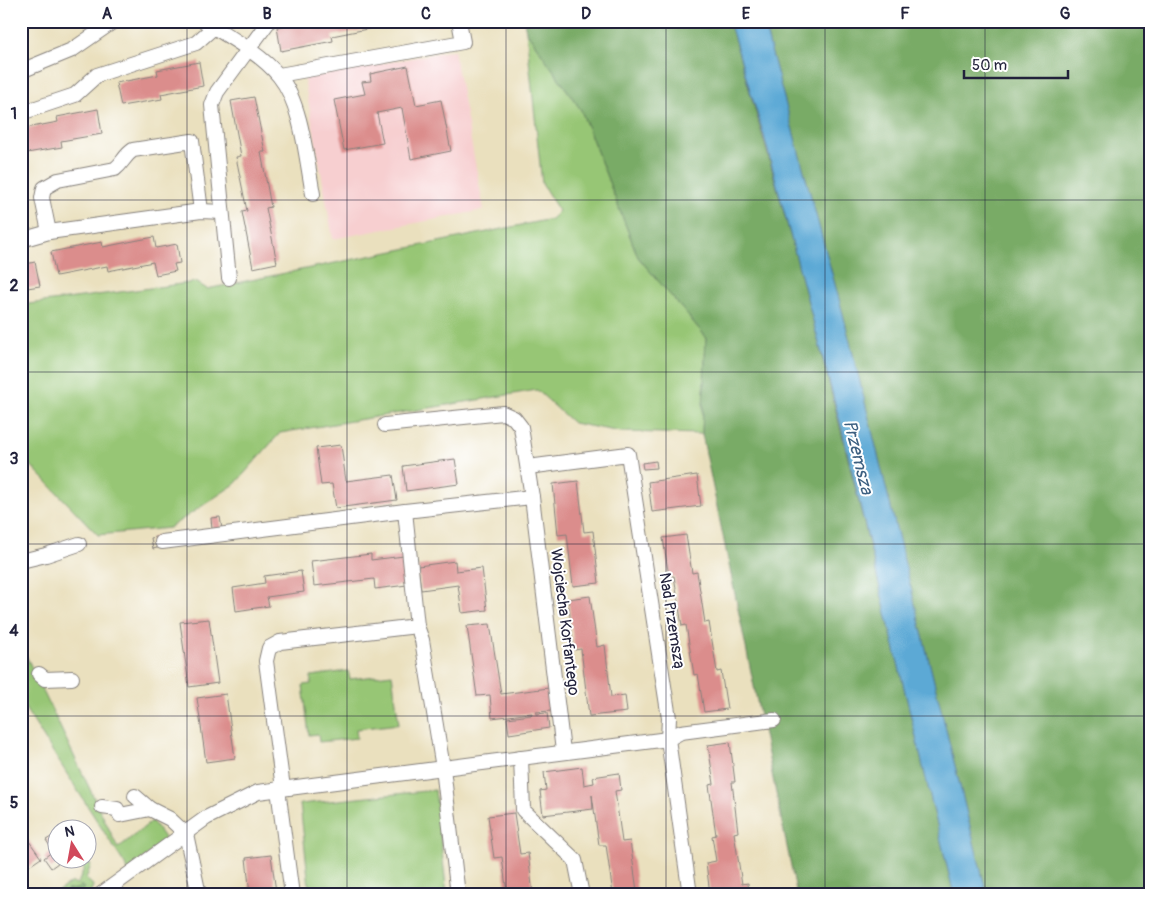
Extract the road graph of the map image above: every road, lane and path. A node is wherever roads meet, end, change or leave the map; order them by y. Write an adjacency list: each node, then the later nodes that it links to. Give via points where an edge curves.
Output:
1 (114, 21): 6 (street, via 72,50)
2 (269, 21): 5 (street)
3 (459, 21): 7 (street, via 463,42)
4 (209, 24): 5 (street); 8 (street, via 196,43 97,75 75,95)
5 (248, 50): 7 (street); 11 (street, via 217,92 212,105)
6 (21, 71)
7 (278, 75): 9 (street, via 286,86 298,119)
8 (21, 113)
9 (313, 194)
10 (201, 211): 11 (street); 12 (street); 12 (street, via 192,141 133,150 115,169 58,180 44,188 42,198)
11 (222, 212): 14 (street)
12 (49, 232): 13 (street)
13 (21, 240)
14 (229, 278)
15 (385, 425): 16 (street, Wojciecha Korfantego, via 503,413 514,418 521,427)
16 (528, 467): 17 (street, Wojciecha Korfantego); 26 (street, Nad Przemszą, via 628,454 669,718)
17 (532, 497): 18 (street); 27 (street, Wojciecha Korfantego)
18 (405, 511): 19 (street); 22 (street)
19 (162, 542)
20 (79, 544): 21 (street)
21 (21, 561)
22 (417, 626): 29 (street); 30 (street, via 280,642 269,648 266,661)
23 (39, 674): 24 (street, via 45,680)
24 (72, 678)
25 (774, 720): 26 (street, via 681,732)
26 (668, 739): 27 (street); 40 (street, Nad Przemszą)
27 (563, 751): 28 (street)
28 (521, 758): 29 (street); 39 (street, via 523,810 575,860)
29 (443, 768): 30 (street); 38 (street)
30 (280, 789): 34 (street, via 252,795 206,818); 37 (street)
31 (135, 796): 33 (street)
32 (102, 807): 33 (street, via 117,809 120,815)
33 (150, 809): 34 (street, via 170,819)
34 (186, 834): 35 (street); 36 (street)
35 (100, 895)
36 (199, 895)
37 (292, 895)
38 (458, 895)
39 (582, 895)
40 (690, 895)

